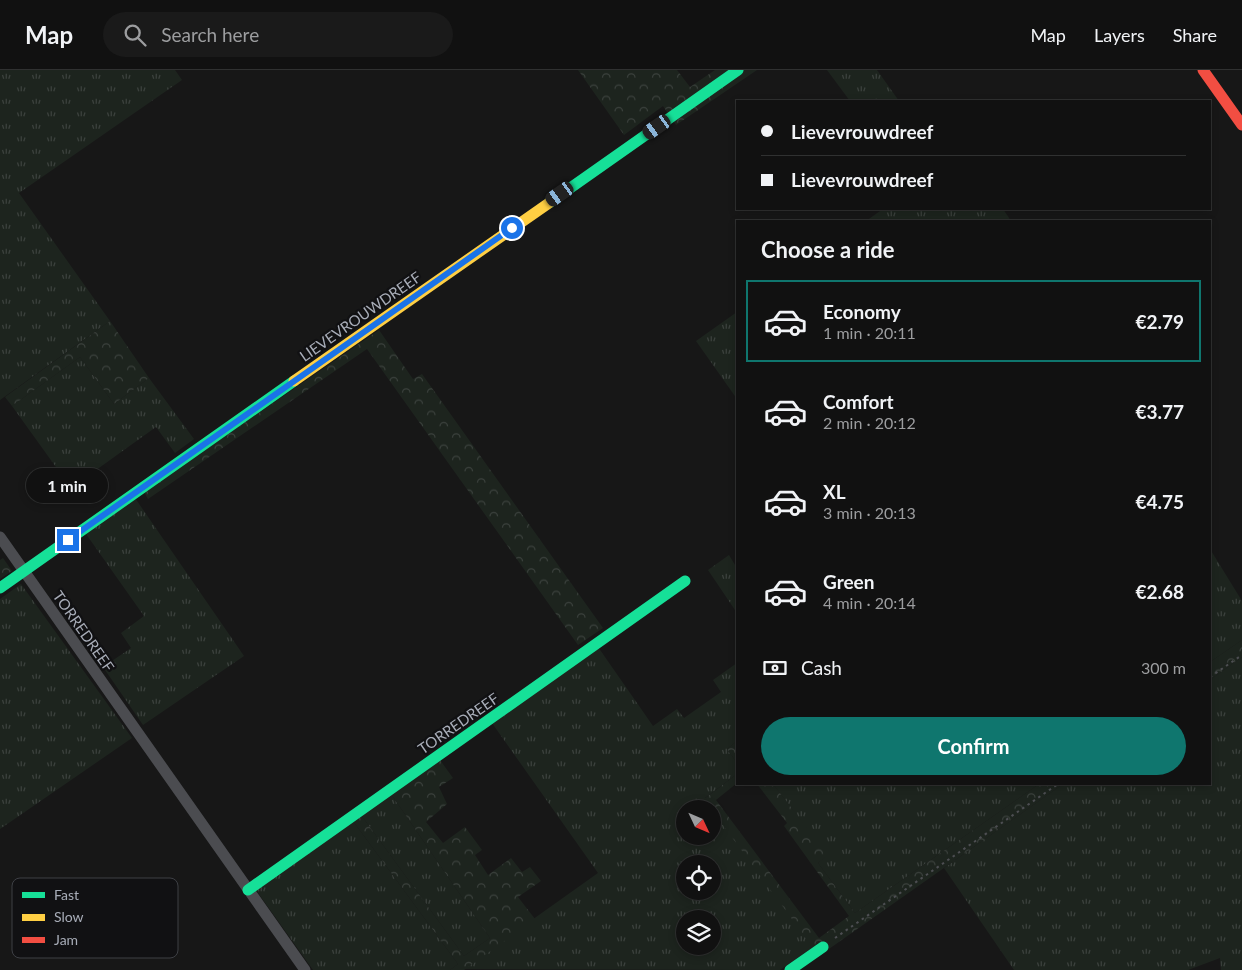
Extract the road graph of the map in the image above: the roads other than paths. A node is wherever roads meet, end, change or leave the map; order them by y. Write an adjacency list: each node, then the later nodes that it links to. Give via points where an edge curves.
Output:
1 (738, 70): 5 (street, LIEVEVROUWDREEF)
2 (1203, 70): 3 (street)
3 (1242, 125)
4 (0, 537): 5 (street, TORREDREEF)
5 (24, 571): 7 (street, LIEVEVROUWDREEF); 8 (street, TORREDREEF)
6 (685, 581): 8 (street, TORREDREEF)
7 (0, 588)
8 (248, 890): 10 (street, TORREDREEF)
9 (823, 947): 11 (street)
10 (304, 970)
11 (790, 970)

